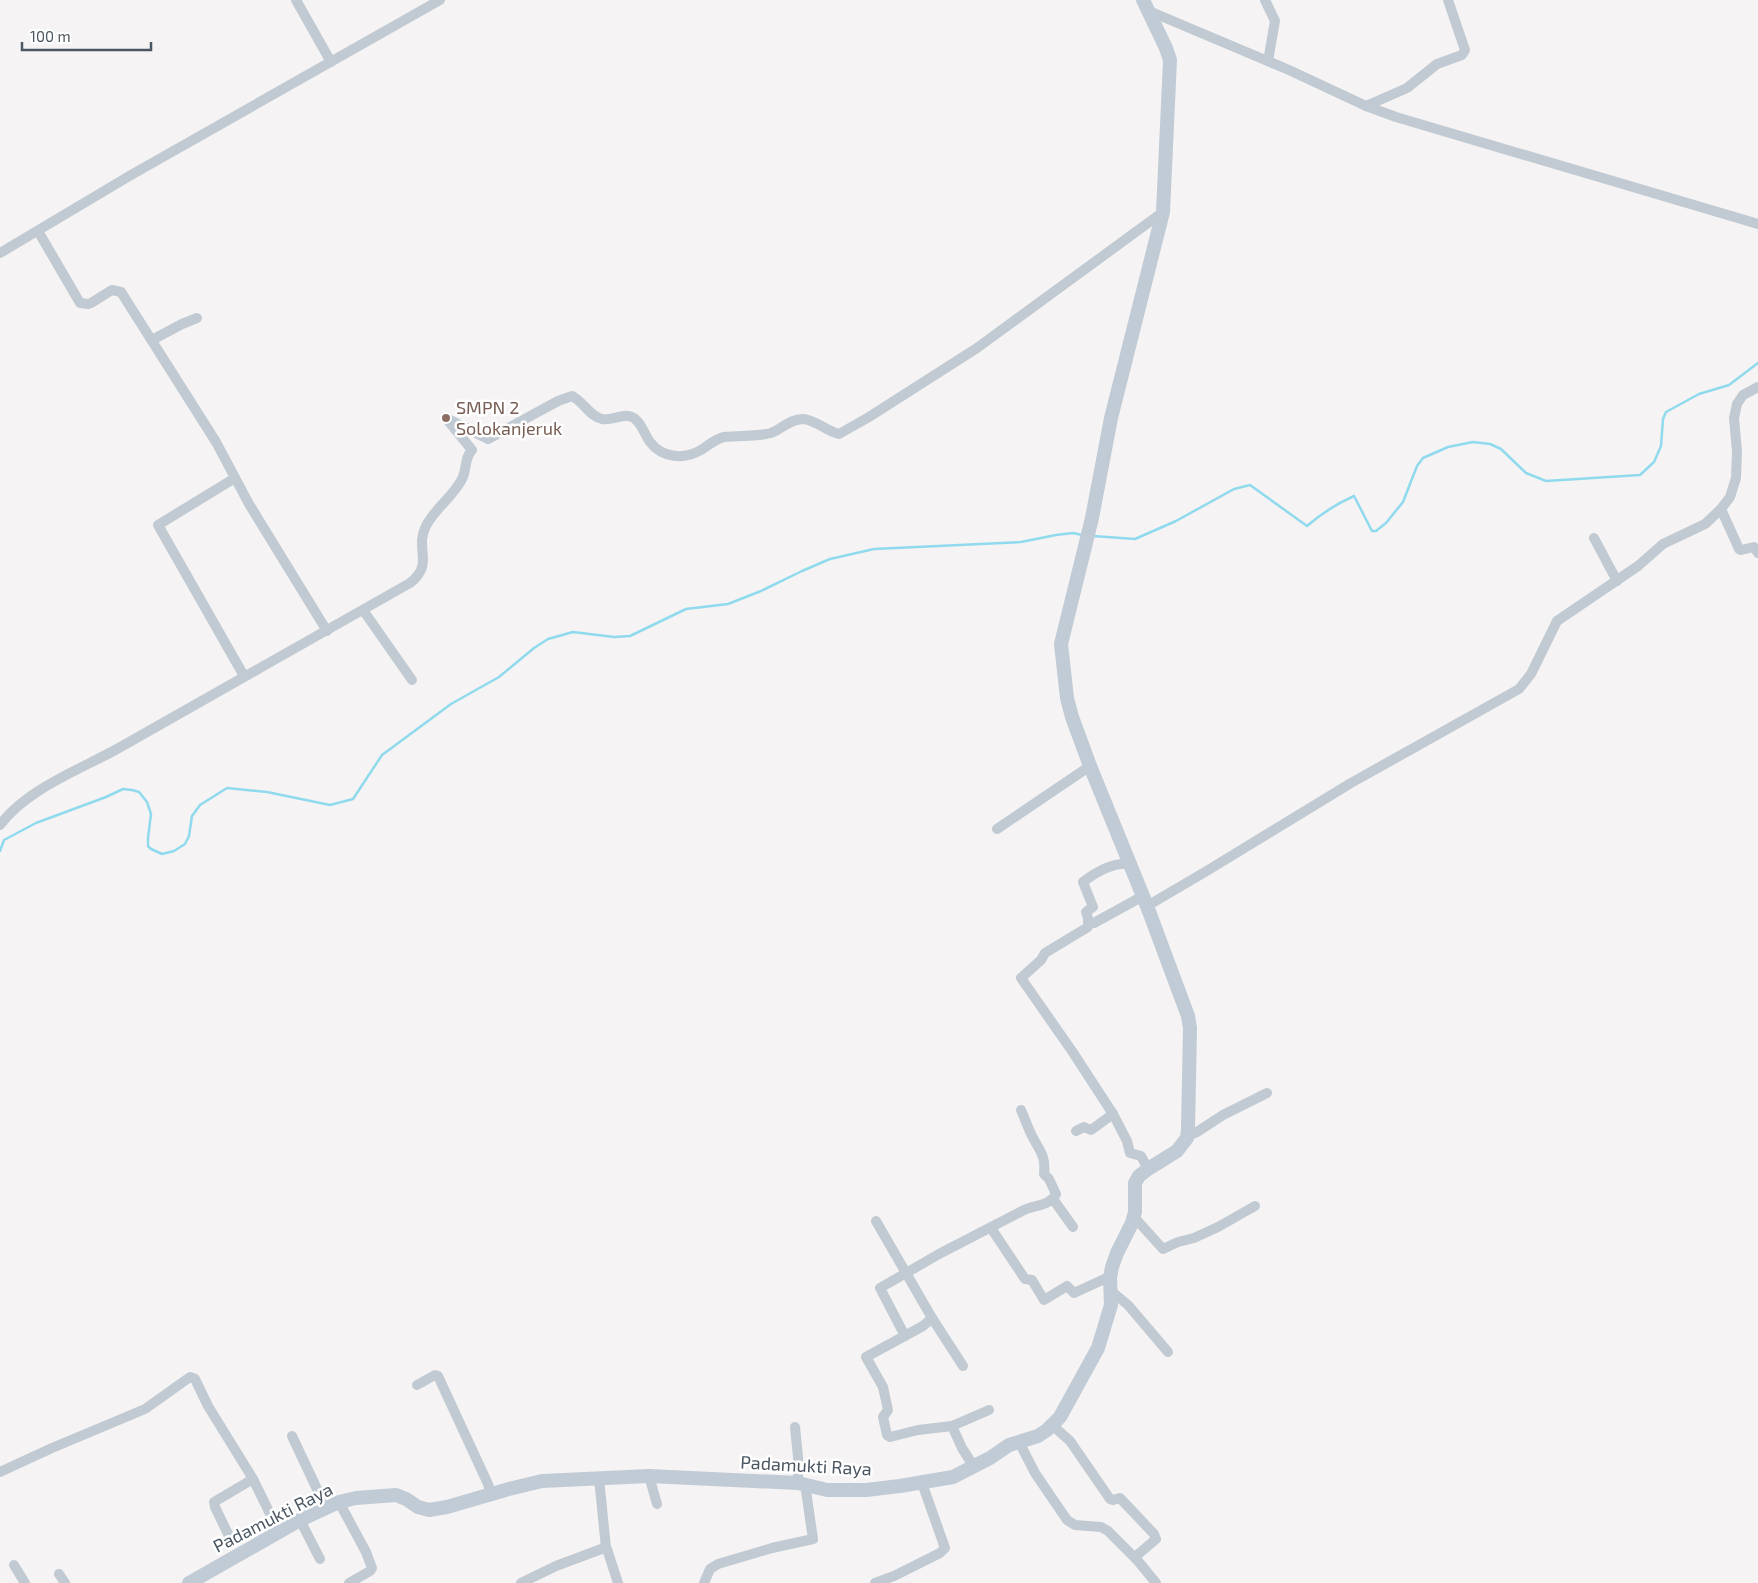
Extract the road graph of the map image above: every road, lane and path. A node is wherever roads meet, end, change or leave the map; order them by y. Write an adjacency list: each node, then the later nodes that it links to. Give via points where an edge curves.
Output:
1 (296, 0): 7 (street)
2 (440, 0): 7 (street)
3 (1264, 0): 6 (street, via 1275,21)
4 (1448, 0): 8 (street, via 1465,52 1437,64 1407,88)
5 (1146, 6): 6 (street); 9 (street, via 1166,48 1171,68)
6 (1268, 61): 8 (street)
7 (331, 62): 11 (street)
8 (1366, 106): 10 (street, via 1460,137)
9 (1163, 212): 21 (street, via 977,348 838,434 815,422 800,419 772,432 718,438 694,453 671,456 659,452 633,418 601,419 572,396 488,439 446,418 472,450 462,479 425,526 422,570 418,576); 25 (street, via 1111,418 1092,518 1061,644 1067,698)
10 (1758, 224)
11 (38, 231): 12 (street); 14 (street, via 80,302 88,304 105,293 118,290)
12 (0, 253)
13 (197, 318): 14 (street)
14 (152, 340): 16 (street)
15 (1758, 387): 17 (street, via 1743,395 1737,404 1734,418 1736,478 1730,497)
16 (235, 478): 22 (street); 23 (street, via 158,525)
17 (1721, 508): 19 (street, via 1739,549 1754,547); 20 (street, via 1705,524 1663,544)
18 (1594, 538): 20 (street)
19 (1758, 553)
20 (1617, 581): 29 (street, via 1557,621 1531,674 1519,689 1352,783 1205,872)
21 (362, 610): 22 (street); 24 (street)
22 (327, 631): 23 (street)
23 (244, 676): 26 (street, via 68,773 18,806)
24 (412, 680)
25 (1090, 766): 27 (street); 28 (street)
26 (0, 825)
27 (997, 829)
28 (1130, 864): 29 (street); 33 (street, via 1096,871 1083,882 1093,907 1086,912 1088,927 1045,952 1041,960 1021,976)
29 (1145, 901): 30 (street); 35 (street, via 1190,1028)
30 (1094, 923)
31 (1266, 1093): 35 (street)
32 (1021, 1110): 37 (street, via 1041,1149 1044,1174 1056,1194)
33 (1113, 1114): 34 (street, via 1091,1130 1084,1127); 36 (street, via 1129,1152 1141,1156)
34 (1076, 1131)
35 (1187, 1136): 36 (street, Padamukti Raya, via 1176,1151)
36 (1148, 1168): 39 (street, Padamukti Raya, via 1135,1183)
37 (1053, 1199): 41 (street); 42 (street, via 1040,1206 1026,1208)
38 (1255, 1206): 39 (street, via 1218,1227 1163,1249)
39 (1134, 1217): 44 (street, Padamukti Raya)
40 (876, 1221): 43 (street)
41 (1073, 1227)
42 (991, 1228): 43 (street); 44 (street, via 1025,1279 1032,1280 1044,1300 1067,1286 1074,1292)
43 (907, 1273): 46 (street); 47 (street, via 880,1288)
44 (1110, 1276): 45 (street, Padamukti Raya)
45 (1110, 1290): 48 (street, via 1128,1304); 52 (street, Padamukti Raya, via 1110,1305 1098,1348 1060,1417)
46 (932, 1318): 47 (street); 49 (street)
47 (905, 1336): 53 (street, via 866,1357 884,1391 888,1410 884,1416 887,1435)
48 (1168, 1352)
49 (962, 1366)
50 (417, 1385): 64 (street, via 438,1376)
51 (989, 1410): 53 (street)
52 (1052, 1425): 56 (street, Padamukti Raya, via 1038,1436); 72 (street, via 1070,1441 1110,1498 1120,1498 1154,1534 1156,1539)
53 (952, 1426): 57 (street)
54 (795, 1427): 63 (street)
55 (292, 1436): 67 (street)
56 (1019, 1442): 57 (street, Padamukti Raya, via 1001,1449); 72 (street, via 1067,1520 1075,1525 1101,1527)
57 (974, 1467): 62 (street, Padamukti Raya, via 953,1477)
58 (0, 1472): 61 (street, via 145,1409 192,1377)
59 (649, 1476): 60 (street, Padamukti Raya); 63 (street, Padamukti Raya); 66 (street)
60 (599, 1478): 64 (street, Padamukti Raya, via 542,1481); 71 (street)
61 (253, 1479): 69 (street); 70 (street, via 214,1502)
62 (922, 1483): 63 (street, Padamukti Raya, via 866,1490 827,1490); 81 (street, via 945,1548)
63 (801, 1484): 80 (street, via 813,1539 718,1564 710,1569)
64 (489, 1489): 65 (street, Padamukti Raya, via 447,1507 429,1510 396,1495)
65 (340, 1502): 67 (street, Padamukti Raya); 77 (street, via 372,1568)
66 (657, 1504)
67 (324, 1509): 68 (street, Padamukti Raya)
68 (300, 1520): 69 (street, Padamukti Raya); 73 (street)
69 (279, 1532): 76 (street, Padamukti Raya)
70 (228, 1534)
71 (606, 1548): 78 (street, via 560,1564); 79 (street)
72 (1135, 1557): 82 (street)
73 (320, 1559)
74 (14, 1565): 75 (street)
75 (25, 1583)
76 (189, 1583)
77 (348, 1583)
78 (521, 1583)
79 (618, 1583)
80 (704, 1583)
81 (875, 1583)
82 (1156, 1583)

